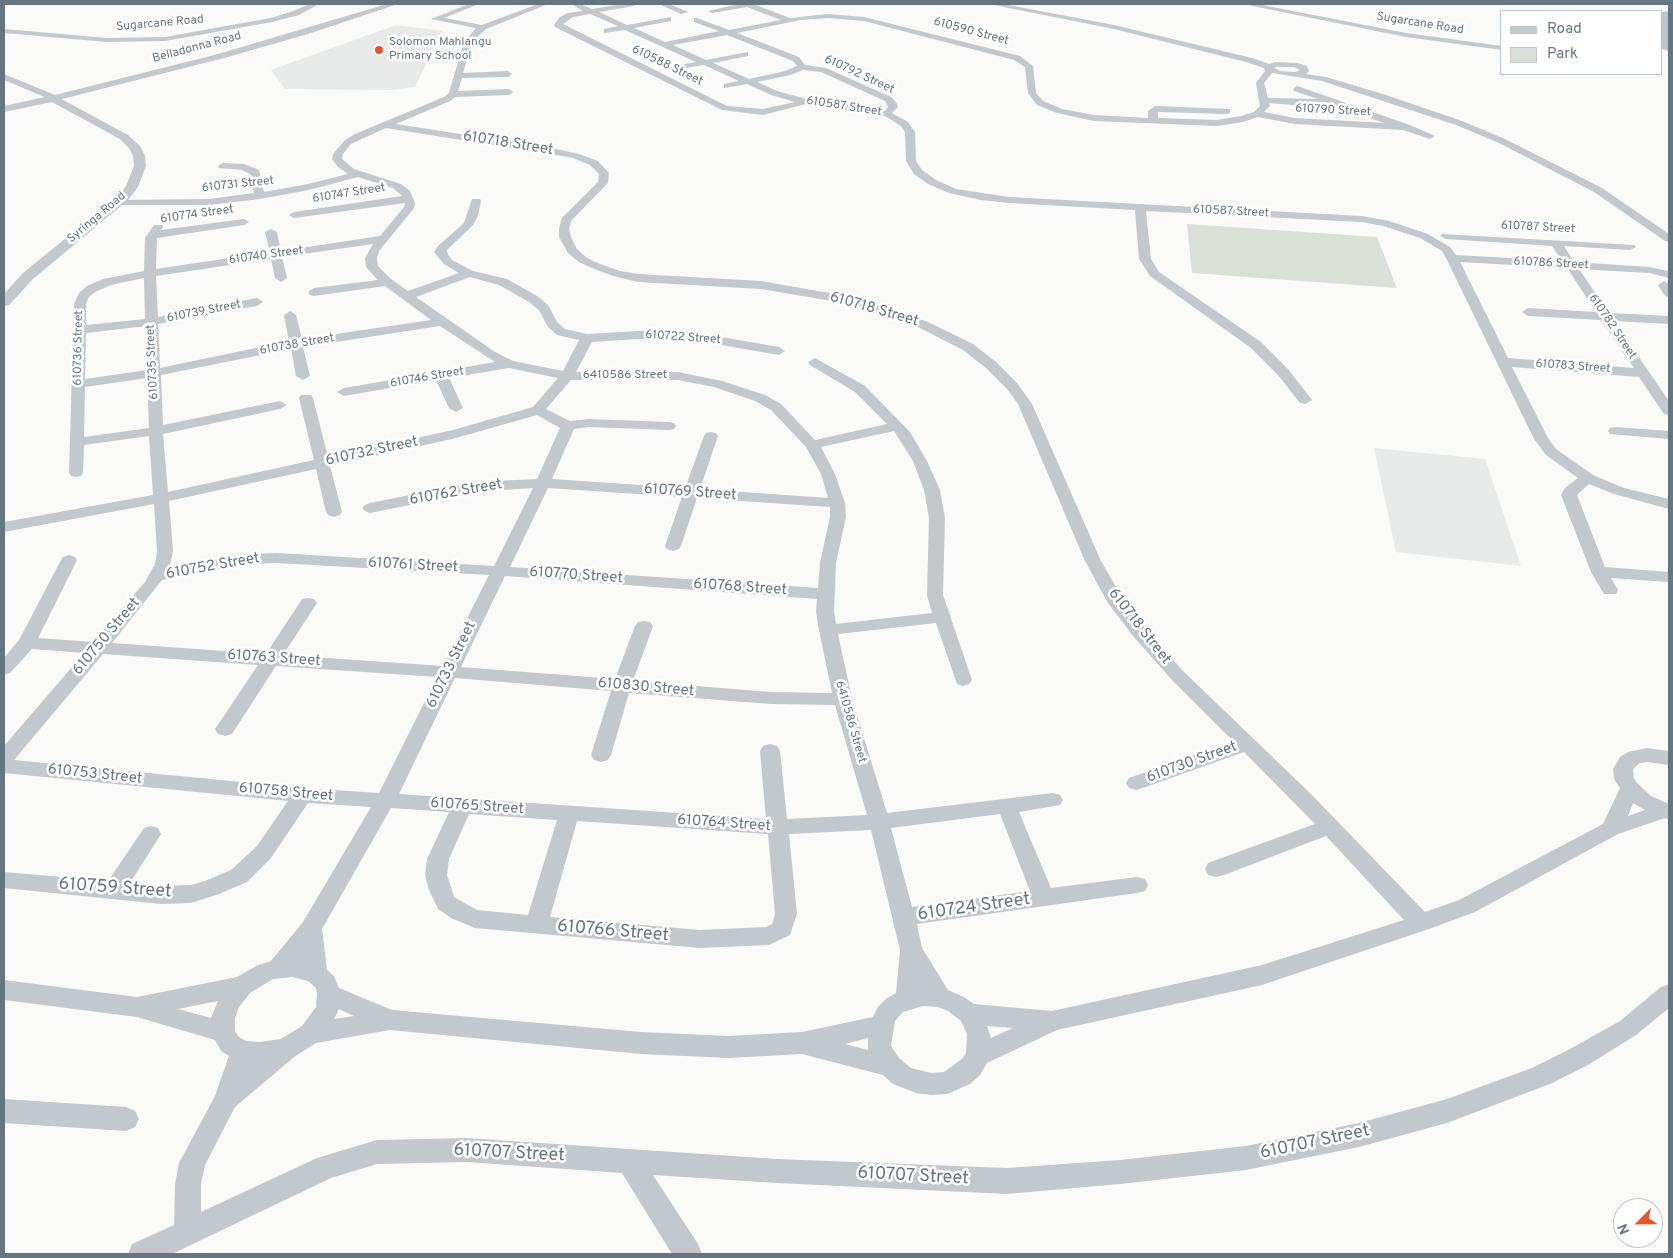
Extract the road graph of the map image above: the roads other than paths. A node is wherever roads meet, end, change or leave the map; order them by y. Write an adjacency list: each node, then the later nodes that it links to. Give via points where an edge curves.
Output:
1 (315, 4): 19 (street, Sugarcane Road, via 264,22 165,39 107,40)
2 (394, 4): 52 (street, Belladonna Road, via 221,56)
3 (474, 4): 17 (street, via 435,19)
4 (544, 4): 17 (street)
5 (574, 4): 11 (street, 610587 Street)
6 (634, 4): 11 (street)
7 (663, 4): 13 (street)
8 (748, 4): 12 (street); 16 (street)
9 (993, 4): 29 (street, via 1104,25)
10 (1247, 4): 25 (street, Sugarcane Road, via 1406,36)
11 (592, 11): 18 (street, 610587 Street); 23 (street, 610588 Street, via 566,17 558,25)
12 (712, 11)
13 (684, 12)
14 (668, 19): 18 (street)
15 (696, 20): 21 (street)
16 (790, 20): 21 (street, 610590 Street); 60 (street, 610590 Street, via 828,16 864,18 1001,52 1023,60 1029,66 1032,93 1040,103 1094,118)
17 (483, 27): 42 (street, via 468,42)
18 (628, 27): 20 (street); 24 (street, 610587 Street)
19 (4, 31)
20 (607, 31)
21 (729, 32): 24 (street, 610590 Street); 32 (street, via 796,59)
22 (593, 33): 23 (street)
23 (578, 36): 27 (street, 610588 Street)
24 (666, 44): 30 (street, 610587 Street)
25 (1500, 48)
26 (630, 51): 27 (street)
27 (614, 54): 37 (street, 610588 Street)
28 (745, 54): 30 (street)
29 (1249, 60): 31 (street); 35 (street)
30 (706, 62): 33 (street); 46 (street, 610587 Street)
31 (1280, 64): 35 (street); 36 (street, via 1298,66)
32 (802, 66): 46 (street); 58 (street, 610792 Street, via 823,70 888,99 893,107)
33 (682, 67)
34 (668, 69): 37 (street)
35 (1269, 69): 39 (street); 44 (street)
36 (1305, 71): 40 (street); 45 (street)
37 (653, 72): 51 (street, 610588 Street)
38 (508, 74): 41 (street)
39 (1284, 74): 40 (street); 44 (street)
40 (1296, 74): 45 (street)
41 (488, 75): 42 (street); 48 (street)
42 (458, 76): 50 (street)
43 (4, 77): 52 (street)
44 (1264, 79): 53 (street, via 1260,83)
45 (1323, 79): 77 (street, via 1421,109 1539,158 1598,190)
46 (748, 82): 51 (street); 55 (street, 610587 Street, via 774,93)
47 (1297, 90): 54 (street)
48 (483, 92): 49 (street); 50 (street)
49 (509, 92)
50 (453, 94): 61 (street)
51 (695, 94): 55 (street, 610588 Street, via 725,108 752,112 776,110)
52 (54, 98): 56 (street, Belladonna Road); 69 (street, Syringa Road, via 124,137 134,146 140,166 132,188)
53 (1264, 100): 54 (street, via 1305,103); 59 (street, via 1265,106)
54 (1329, 100): 62 (street)
55 (807, 101): 58 (street, 610587 Street)
56 (4, 109)
57 (1227, 111): 60 (street, via 1155,109 1152,112)
58 (887, 114): 70 (street, 610587 Street, via 905,124 910,132 911,161 918,172 953,191 1009,200)
59 (1257, 114): 60 (street, 610590 Street, via 1217,123); 62 (street, 610790 Street, via 1295,121)
60 (1154, 121)
61 (386, 125): 65 (street, via 348,142 338,154 342,165); 163 (street, 610718 Street, via 556,152 594,163 604,173 603,183 566,220 564,229 572,251 596,266 638,278 761,285 858,302 924,324 968,347 1012,386 1025,404 1093,561 1114,599 1177,675)
62 (1407, 127): 63 (street)
63 (1430, 136)
64 (223, 166): 66 (street, via 244,167 255,172)
65 (358, 174): 66 (street, 610731 Street, via 309,188); 67 (street, via 397,186 405,191)
66 (260, 196): 69 (street, 610731 Street, via 209,202)
67 (408, 198): 71 (street, 610747 Street); 76 (street, 6410586 Street, via 409,208)
68 (476, 201): 85 (street, 610722 Street, via 468,225 440,252 448,262)
69 (118, 202): 92 (street, Syringa Road, via 28,276)
70 (1140, 207): 81 (street, 610587 Street, via 1362,219 1424,236 1446,249); 115 (street, via 1145,259 1154,274 1256,345)
71 (294, 215)
72 (244, 222): 73 (street, 610774 Street)
73 (156, 231): 86 (street, 610735 Street, via 151,238)
74 (271, 232): 80 (street)
75 (1446, 236): 78 (street, 610787 Street)
76 (382, 239): 80 (street, 610740 Street); 88 (street, 6410586 Street, via 371,258 372,267)
77 (1669, 239)
78 (1555, 242): 79 (street, 610787 Street); 82 (street, 610782 Street)
79 (1630, 247)
80 (276, 255): 86 (street, 610740 Street); 87 (street)
81 (1452, 258): 82 (street, 610786 Street); 105 (street, 610587 Street)
82 (1571, 265): 84 (street, 610786 Street); 96 (street, 610782 Street)
83 (1669, 269): 84 (street)
84 (1650, 270): 89 (street)
85 (469, 273): 91 (street); 101 (street, 610722 Street, via 517,288 544,308 556,328 571,336)
86 (150, 274): 98 (street, 610735 Street); 100 (street, 610736 Street, via 107,282 91,289 80,304)
87 (281, 278)
88 (387, 282): 90 (street); 91 (street, 6410586 Street)
89 (1667, 284)
90 (314, 292)
91 (407, 296): 99 (street, 6410586 Street)
92 (4, 302)
93 (257, 302): 98 (street, 610739 Street)
94 (1528, 312): 96 (street)
95 (290, 315): 102 (street)
96 (1606, 317): 97 (street); 108 (street, 610782 Street)
97 (1669, 320)
98 (150, 322): 100 (street, 610739 Street); 107 (street, 610735 Street)
99 (441, 322): 102 (street, 610738 Street); 106 (street, 6410586 Street)
100 (80, 330): 112 (street, 610736 Street)
101 (587, 338): 103 (street, 610722 Street, via 638,335 698,337); 111 (street)
102 (295, 344): 107 (street, 610738 Street); 109 (street)
103 (779, 352)
104 (815, 362): 122 (street, via 860,389)
105 (1503, 362): 108 (street, 610783 Street); 131 (street, 610587 Street, via 1541,439 1551,452)
106 (509, 364): 110 (street, 610746 Street); 111 (street, 6410586 Street)
107 (153, 373): 112 (street, 610738 Street); 123 (street, 610735 Street)
108 (1643, 373): 119 (street, 610782 Street)
109 (303, 376)
110 (441, 376): 113 (street, 610746 Street); 117 (street)
111 (567, 376): 118 (street); 128 (street, 6410586 Street, via 663,376 717,384 760,398 776,408)
112 (78, 384): 127 (street, 610736 Street)
113 (344, 392)
114 (306, 398): 129 (street)
115 (1305, 400)
116 (280, 405): 123 (street)
117 (456, 408)
118 (538, 410): 120 (street); 129 (street, 610732 Street, via 456,434)
119 (1669, 411)
120 (568, 426): 121 (street, via 589,423); 132 (street, 610733 Street)
121 (669, 426)
122 (897, 426): 128 (street); 151 (street, via 920,461 932,490 937,518 935,595)
123 (156, 431): 127 (street); 134 (street, 610735 Street)
124 (1615, 431): 125 (street)
125 (1669, 435)
126 (710, 436): 133 (street)
127 (77, 442): 130 (street, 610736 Street)
128 (812, 446): 135 (street, 6410586 Street, via 828,474)
129 (320, 463): 134 (street, 610732 Street); 138 (street)
130 (76, 473)
131 (1588, 478): 136 (street, 610587 Street); 144 (street, via 1569,495)
132 (543, 483): 133 (street, 610769 Street); 137 (street, 610762 Street, via 474,487); 143 (street, 610733 Street)
133 (691, 493): 135 (street, 610769 Street); 140 (street)
134 (161, 498): 139 (street, 610732 Street); 145 (street, 610750 Street, via 164,564)
135 (837, 503): 149 (street, 6410586 Street, via 838,517)
136 (1669, 504)
137 (370, 508)
138 (334, 512)
139 (4, 527)
140 (673, 546)
141 (69, 560): 154 (street)
142 (327, 561): 143 (street, 610761 Street); 145 (street, 610752 Street, via 259,557)
143 (498, 571): 147 (street, 610770 Street); 158 (street, 610733 Street)
144 (1600, 572): 146 (street); 148 (street)
145 (158, 576): 155 (street, 610750 Street)
146 (1669, 577)
147 (655, 582): 149 (street, 610768 Street)
148 (1610, 590)
149 (825, 594): 153 (street, 6410586 Street)
150 (308, 603): 156 (street)
151 (942, 617): 153 (street); 159 (street)
152 (644, 626): 160 (street)
153 (828, 630): 161 (street, 6410586 Street)
154 (27, 643): 155 (street, 610763 Street); 157 (street)
155 (99, 647): 156 (street, 610763 Street); 167 (street, 610750 Street)
156 (272, 659): 158 (street, 610763 Street); 162 (street)
157 (4, 669)
158 (449, 672): 160 (street, 610830 Street); 174 (street, 610733 Street)
159 (963, 680)
160 (622, 686): 161 (street, 610830 Street, via 771,698); 165 (street)
161 (843, 699): 179 (street, 6410586 Street)
162 (225, 729)
163 (1247, 743): 170 (street, 610730 Street); 180 (street, 610718 Street)
164 (770, 752): 181 (street)
165 (600, 755)
166 (1669, 758): 171 (street, via 1647,755 1627,762 1623,769 1624,779)
167 (4, 759)
168 (4, 766): 169 (street, 610753 Street)
169 (186, 784): 172 (street, 610758 Street)
170 (1136, 784)
171 (1630, 788): 177 (street, via 1644,801); 182 (street)
172 (303, 795): 174 (street, 610758 Street); 187 (street, 610759 Street, via 264,852 239,876 190,894 161,895)
173 (1053, 800): 175 (street, 610764 Street)
174 (385, 801): 176 (street, 610765 Street); 192 (street, 610733 Street)
175 (1006, 805): 179 (street, 610764 Street); 188 (street, 610724 Street)
176 (462, 806): 178 (street, 610765 Street); 191 (street, 610766 Street, via 438,859 436,875 446,903 475,919)
177 (1666, 811): 182 (street)
178 (570, 814): 181 (street, 610764 Street); 191 (street)
179 (879, 822): 181 (street, 610764 Street); 189 (street, 6410586 Street)
180 (1330, 826): 184 (street); 190 (street, 610718 Street)
181 (776, 828): 191 (street, 610766 Street, via 786,914 782,929 777,934 700,939)
182 (1611, 829): 190 (street, via 1467,906)
183 (151, 834): 187 (street)
184 (1216, 869)
185 (4, 880): 187 (street, 610759 Street)
186 (1137, 884): 188 (street, 610724 Street)
187 (114, 890)
188 (1044, 898): 189 (street, 610724 Street)
189 (904, 917): 193 (street, 6410586 Street)
190 (1421, 923): 205 (street, via 1262,975)
191 (536, 925)
192 (311, 928): 194 (street, 610733 Street); 195 (street)
193 (911, 950): 200 (street); 201 (street)
194 (279, 968): 195 (street, via 306,969); 196 (street)
195 (316, 974): 198 (street, via 326,982)
196 (242, 986): 202 (street); 207 (street, via 229,1002 223,1018)
197 (4, 990): 202 (street)
198 (329, 994): 204 (street); 208 (street, via 325,1014)
199 (1669, 994): 217 (street, 610707 Street, via 1628,1028 1541,1076 1447,1111 1359,1135 1246,1158 1006,1181)
200 (940, 998): 201 (street, via 923,996); 203 (street, via 956,1004)
201 (907, 999): 206 (street, via 886,1014)
202 (137, 1007): 207 (street)
203 (968, 1014): 205 (street); 212 (street, via 979,1034)
204 (390, 1020): 208 (street); 209 (street, via 641,1043 728,1047)
205 (1053, 1021): 212 (street)
206 (881, 1025): 209 (street); 213 (street, via 879,1046)
207 (223, 1032): 211 (street, via 230,1044)
208 (311, 1033): 210 (street)
209 (802, 1043): 213 (street)
210 (286, 1049): 211 (street, via 260,1053); 214 (street)
211 (243, 1051): 214 (street)
212 (978, 1055): 213 (street, via 961,1076 947,1082 916,1082)
213 (890, 1066)
214 (226, 1100): 218 (street, via 192,1163 188,1184)
215 (4, 1111): 216 (street)
216 (126, 1119)
217 (629, 1161): 218 (street, 610707 Street, via 467,1150 377,1152 326,1167); 220 (street)
218 (188, 1232): 219 (street, 610707 Street)
219 (142, 1254)
220 (688, 1254)

